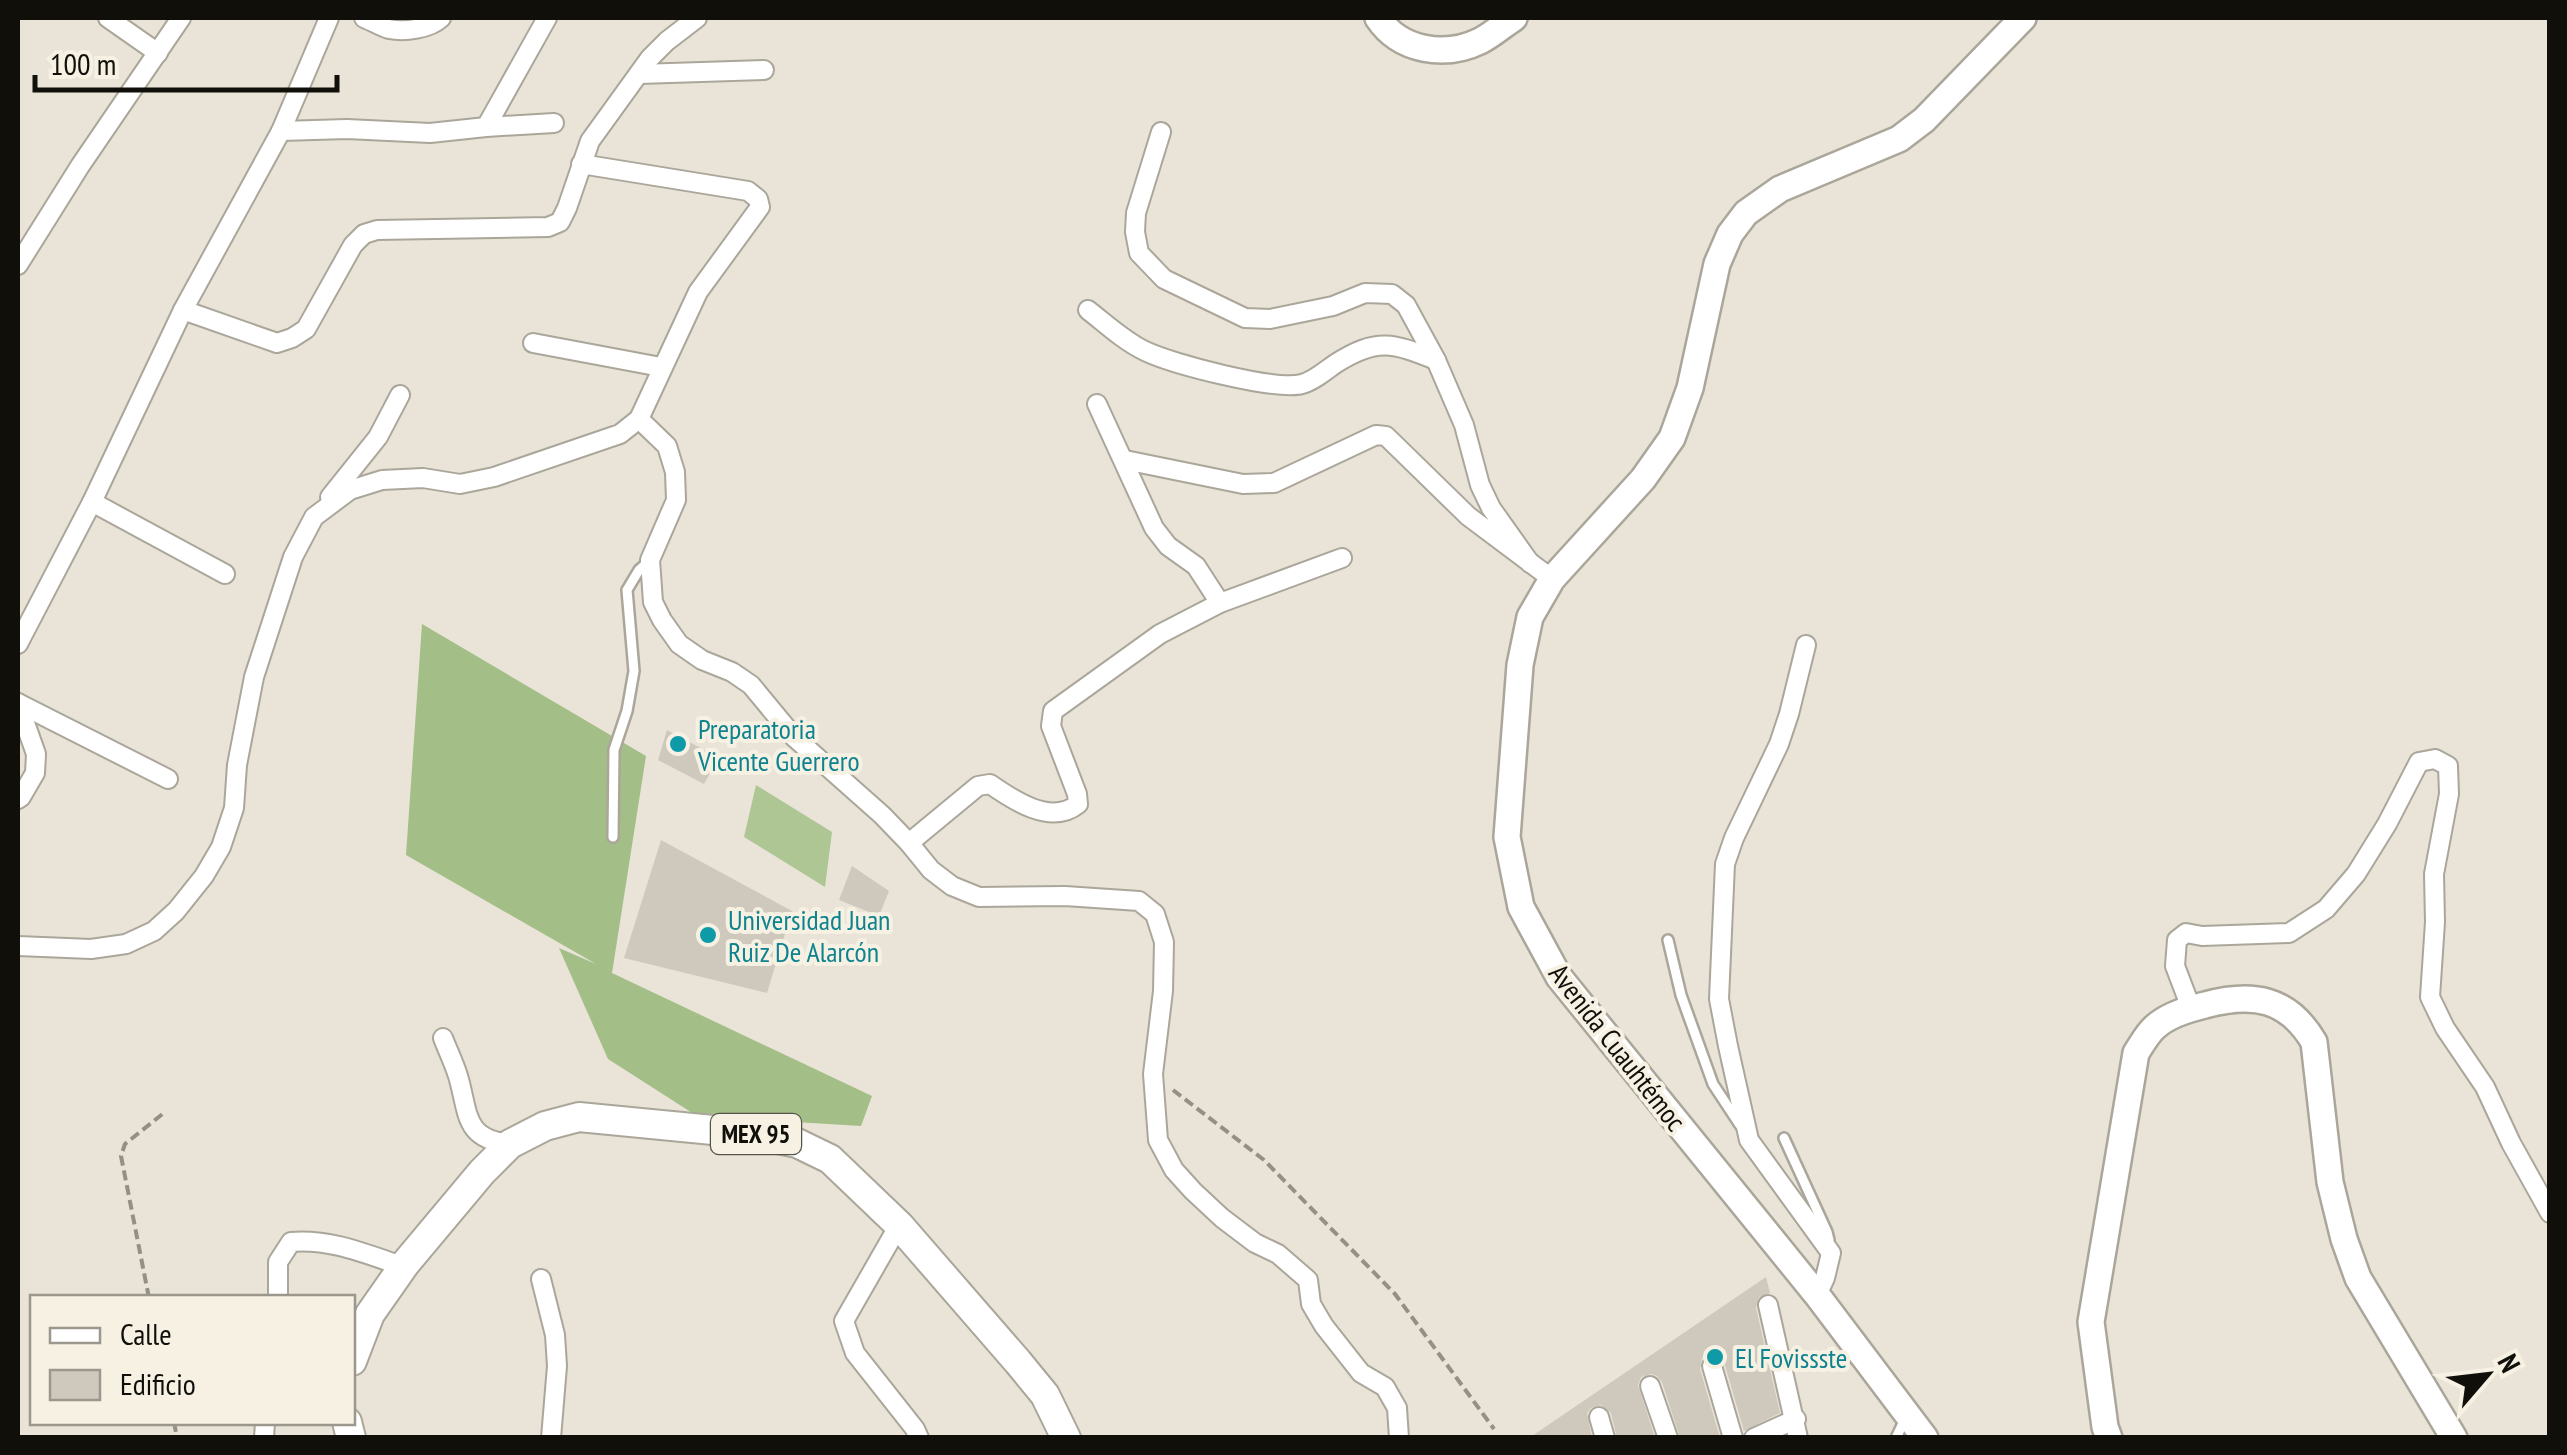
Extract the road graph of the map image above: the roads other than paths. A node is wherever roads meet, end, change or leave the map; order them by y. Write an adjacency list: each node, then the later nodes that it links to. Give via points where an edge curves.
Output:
1 (108, 18): 11 (street)
2 (180, 18): 11 (street)
3 (329, 18): 16 (street)
4 (364, 18): 5 (street, via 389,29 433,25)
5 (440, 18)
6 (548, 18): 15 (street)
7 (697, 18): 13 (street, via 666,41)
8 (1378, 18): 9 (main road, via 1414,48 1447,51 1479,41)
9 (1514, 18)
10 (2024, 18): 35 (main road, Avenida Cuauhtémoc, via 1900,139 1780,189 1746,212 1717,264 1672,438)
11 (158, 54): 19 (street)
12 (764, 70): 13 (street)
13 (640, 74): 18 (street, via 590,141)
14 (554, 123): 15 (street)
15 (486, 127): 16 (street)
16 (281, 131): 20 (street)
17 (1160, 132): 23 (street, via 1135,232 1139,253 1164,279 1245,318 1333,306 1364,293 1392,294 1406,305)
18 (581, 164): 20 (street, via 560,222 548,227 364,234 306,328 292,338 277,343); 24 (street, via 748,191 758,200 760,207 698,292)
19 (18, 265)
20 (183, 310): 29 (street)
21 (1088, 310): 23 (street, via 1141,350 1171,362 1278,386 1305,384 1372,346 1396,344)
22 (532, 343): 24 (street)
23 (1436, 360): 33 (street, via 1480,485)
24 (661, 368): 27 (street)
25 (400, 395): 30 (street, via 378,437)
26 (1098, 404): 28 (street)
27 (638, 419): 30 (street, via 620,434 494,478 460,484 382,480 350,490); 32 (street, via 666,446 675,472 676,500)
28 (1125, 460): 33 (street, via 1243,484 1274,483 1386,436 1468,516); 36 (street, via 1154,528 1196,566)
29 (92, 502): 34 (street); 37 (street)
30 (314, 516): 45 (street, via 293,556 254,677 234,808 204,876 154,932 126,944)
31 (1342, 558): 36 (street)
32 (650, 560): 42 (lane, via 628,590 634,672 614,750); 43 (street, via 654,602 679,644 751,684 794,737)
33 (1530, 563): 35 (street)
34 (225, 574)
35 (1552, 579): 57 (main road, Avenida Cuauhtémoc, via 1530,617 1520,665 1507,837 1521,906 1558,977)
36 (1220, 603): 43 (street, via 1160,634 1053,710 1051,726 1077,794 1070,811 1022,806 984,783)
37 (18, 644)
38 (1806, 645): 49 (street, via 1779,744 1725,864 1720,999)
39 (18, 703): 40 (street); 41 (street, via 36,754 35,773)
40 (168, 779)
41 (19, 798)
42 (613, 837)
43 (909, 843): 68 (street, via 931,870 979,898 1139,901 1156,914 1164,942 1153,1074 1158,1140 1174,1170 1222,1218 1308,1280 1311,1304 1324,1326 1361,1373 1386,1387 1397,1408)
44 (1668, 940): 49 (lane, via 1713,1084)
45 (18, 946)
46 (2191, 1008): 51 (street, via 2176,966 2178,940 2186,933 2289,933 2326,910 2356,874 2419,762 2435,758 2448,766 2449,794 2434,874 2430,997); 74 (main road, via 2152,1029 2136,1052 2091,1322); 75 (main road, via 2256,998 2287,1009 2304,1025 2314,1042 2330,1182 2344,1240 2358,1278)
47 (443, 1038): 50 (street, via 475,1133)
48 (1784, 1138): 53 (lane)
49 (1749, 1140): 53 (street)
50 (510, 1144): 52 (main road, MEX 95, via 579,1117 769,1136 830,1159); 54 (main road, MEX 95)
51 (2550, 1213)
52 (899, 1226): 66 (street, via 844,1321 855,1353); 67 (main road, MEX 95, via 1045,1396)
53 (1831, 1253): 57 (street)
54 (405, 1264): 56 (street, via 340,1245 291,1242 278,1262); 59 (main road, MEX 95, via 370,1314)
55 (541, 1279): 65 (street, via 556,1350)
56 (278, 1295)
57 (1818, 1295): 63 (main road, Avenida Cuauhtémoc)
58 (1768, 1305): 64 (street)
59 (355, 1354)
60 (1712, 1366): 71 (street)
61 (1650, 1386): 70 (street)
62 (1599, 1417): 69 (street)
63 (1901, 1426): 73 (main road, Avenida Cuauhtémoc)
64 (1797, 1428): 72 (street)
65 (551, 1438)
66 (919, 1438)
67 (1066, 1438)
68 (1399, 1438)
69 (1604, 1438)
70 (1668, 1438)
71 (1732, 1438)
72 (1754, 1438)
73 (1925, 1438)
74 (2109, 1438)
75 (2454, 1438)

